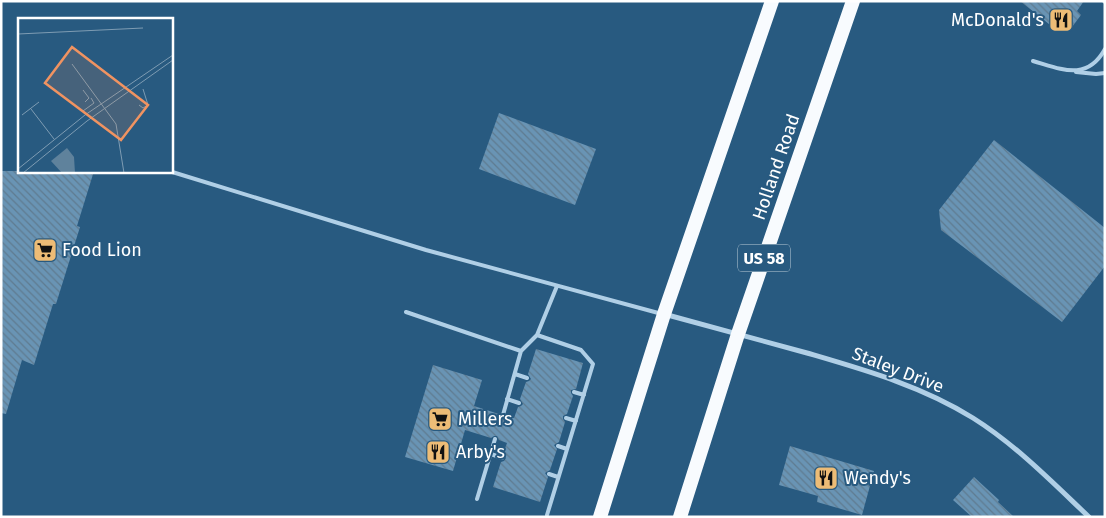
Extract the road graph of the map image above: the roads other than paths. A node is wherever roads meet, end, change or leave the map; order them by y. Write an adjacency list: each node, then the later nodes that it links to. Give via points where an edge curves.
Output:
1 (772, 1): 10 (highway)
2 (853, 1): 12 (highway, Holland Road / US 58)
3 (1105, 49): 5 (lane, via 1100,59 1088,68)
4 (1032, 61): 5 (lane)
5 (1071, 71): 6 (lane)
6 (1105, 73)
7 (172, 172): 8 (lane, via 426,250)
8 (556, 286): 10 (lane); 11 (lane)
9 (406, 312): 13 (lane)
10 (664, 314): 12 (street, Staley Drive); 32 (highway)
11 (537, 334): 13 (lane); 17 (lane, via 581,350 593,364)
12 (738, 334): 33 (highway, Holland Road / US 58); 34 (street, Staley Drive, via 867,370 943,401 1009,443)
13 (521, 351): 14 (lane)
14 (515, 374): 15 (lane); 18 (lane)
15 (527, 378)
16 (574, 392): 17 (lane)
17 (584, 395): 22 (lane)
18 (507, 399): 19 (lane); 20 (lane)
19 (519, 403)
20 (502, 415)
21 (566, 418): 22 (lane)
22 (576, 421): 25 (lane)
23 (495, 439): 26 (lane)
24 (558, 446): 25 (lane)
25 (567, 449): 29 (lane)
26 (491, 454): 27 (lane); 30 (lane)
27 (502, 458)
28 (549, 474): 29 (lane)
29 (558, 477): 31 (lane)
30 (477, 498)
31 (547, 515)
32 (600, 517)
33 (680, 517)
34 (1089, 517)

